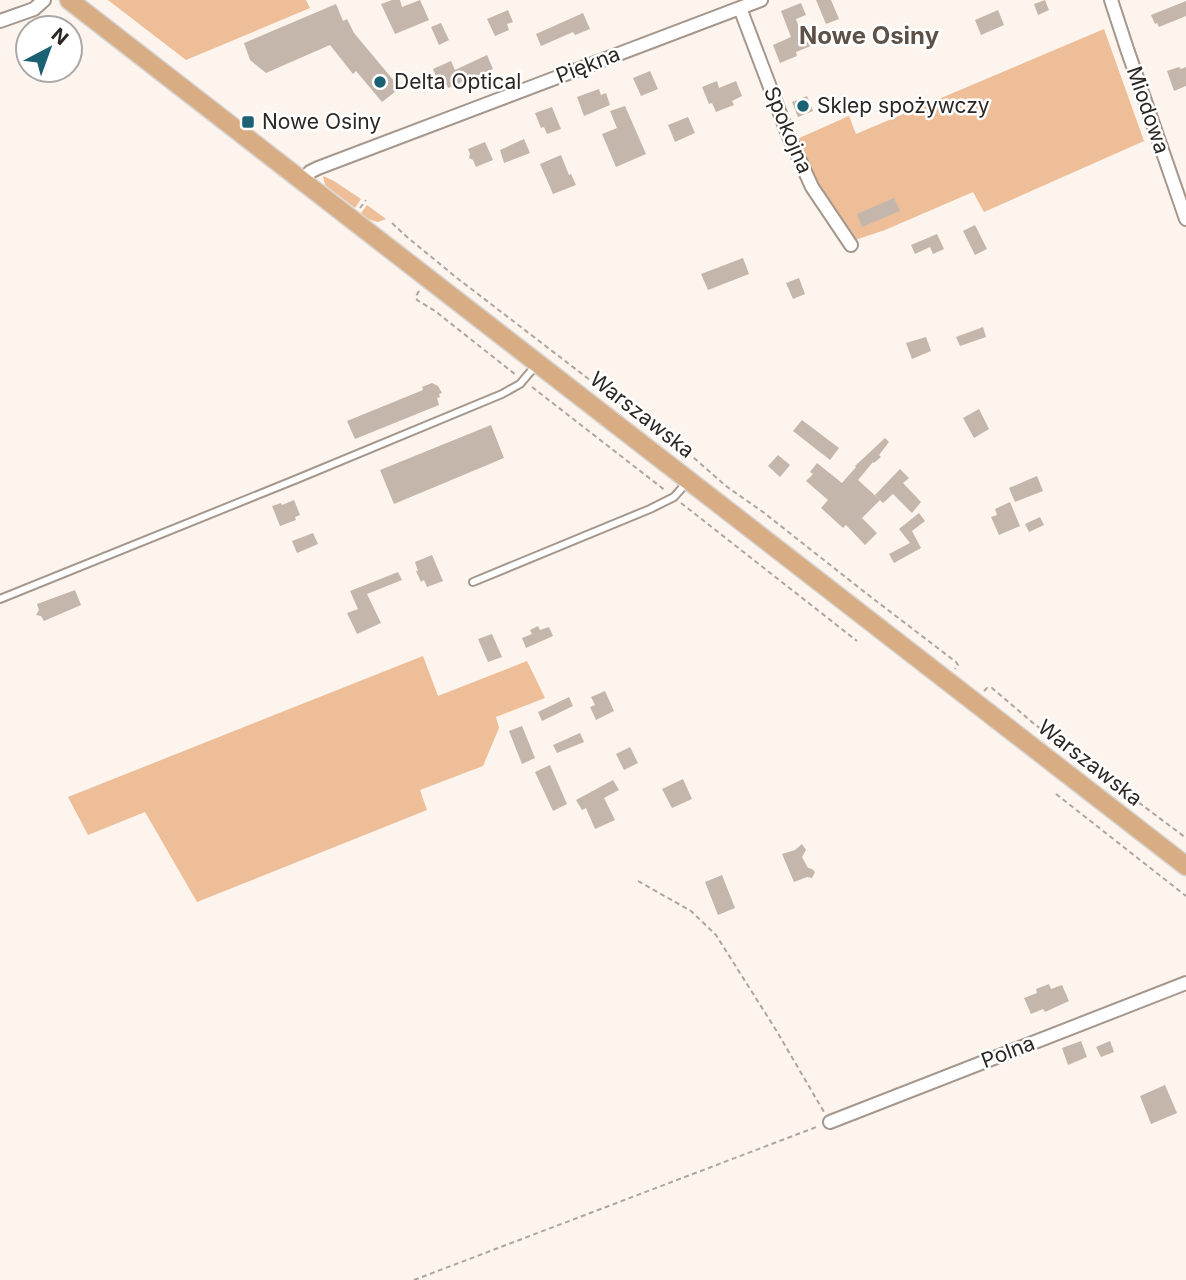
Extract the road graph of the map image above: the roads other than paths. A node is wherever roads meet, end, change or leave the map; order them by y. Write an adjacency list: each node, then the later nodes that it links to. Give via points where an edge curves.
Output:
1 (44, 0): 6 (street, via 34,9)
2 (69, 0): 7 (main road, Warszawska)
3 (761, 0): 5 (street, Piękna)
4 (1111, 0): 8 (street, Miodowa)
5 (740, 8): 7 (street, Piękna, via 318,168); 9 (street, Spokojna, via 812,187)
6 (0, 21)
7 (302, 181): 10 (main road, Warszawska)
8 (1186, 219)
9 (851, 245)
10 (538, 363): 11 (main road, Warszawska); 13 (lane, via 523,381 502,394)
11 (688, 481): 12 (lane, via 674,497); 14 (main road, Warszawska)
12 (473, 582)
13 (0, 599)
14 (1186, 866)
15 (1186, 982): 16 (street, Polna)
16 (830, 1122)

